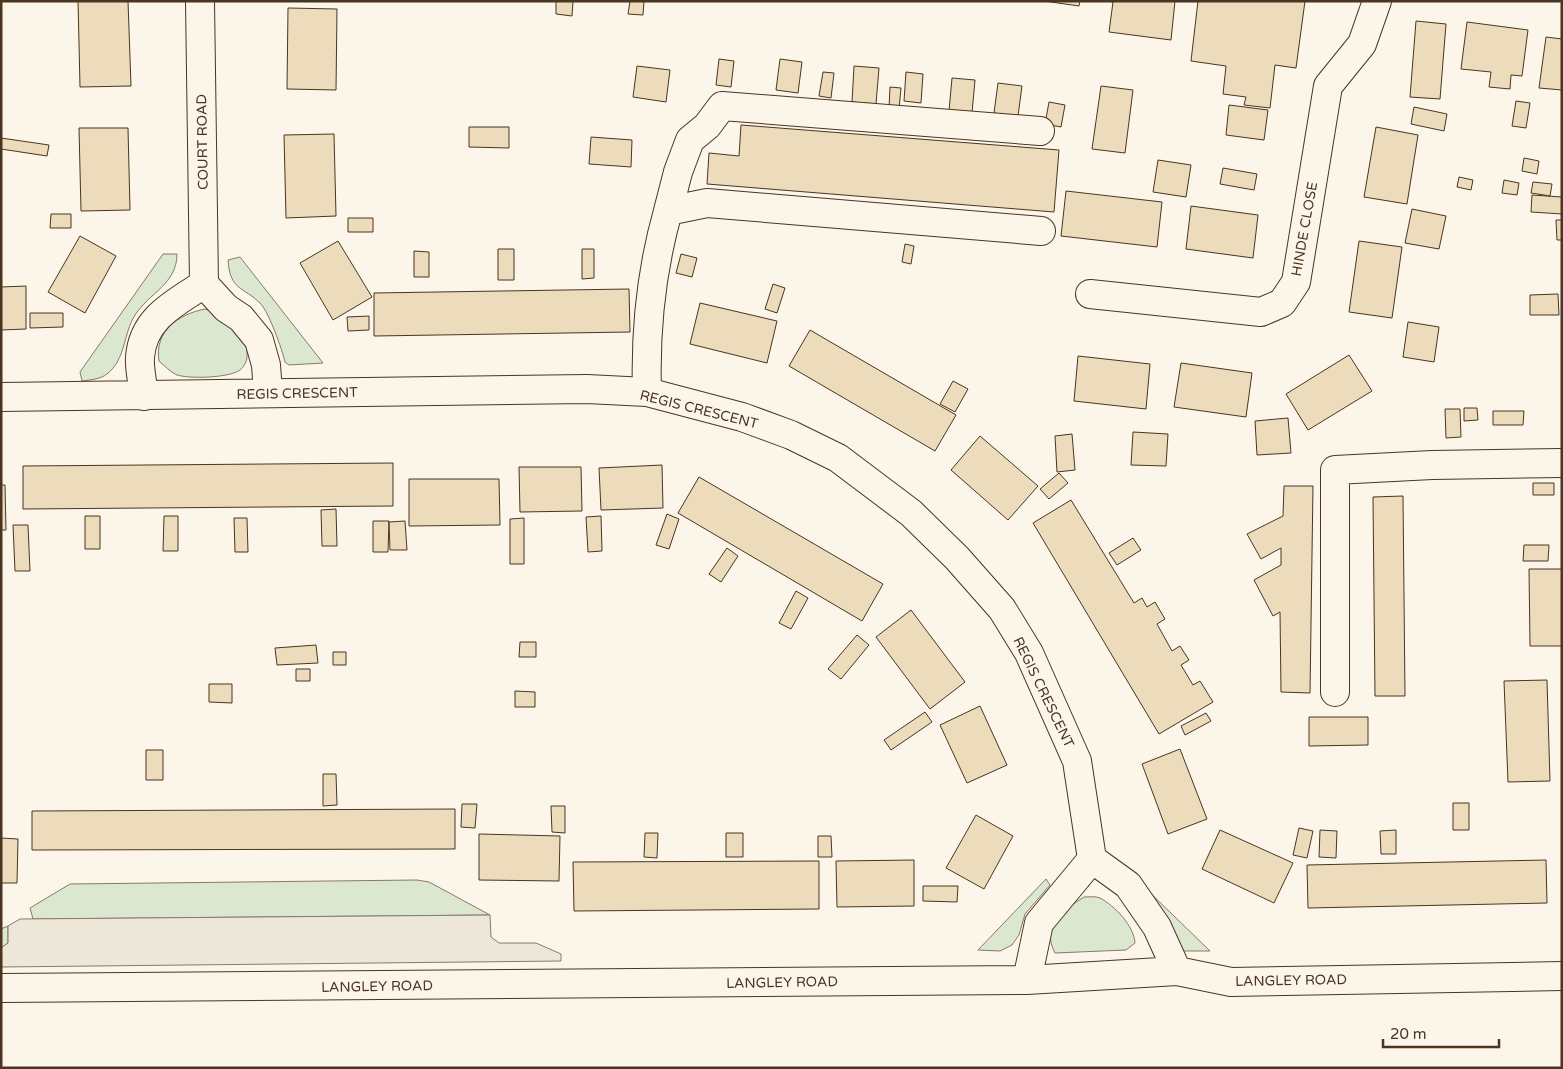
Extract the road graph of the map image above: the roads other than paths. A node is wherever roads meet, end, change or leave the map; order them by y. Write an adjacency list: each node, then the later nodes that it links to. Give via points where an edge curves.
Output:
1 (200, 1): 6 (street, COURT ROAD)
2 (1376, 1): 7 (street, HINDE CLOSE, via 1362,44 1328,86 1296,282 1282,303 1261,312)
3 (1040, 131): 4 (street, via 722,106 707,126 690,140)
4 (668, 210): 5 (street, via 707,203); 8 (street, via 648,304)
5 (1041, 231)
6 (204, 284): 9 (street, via 226,308 241,318 259,340 266,365); 10 (street, via 157,315 148,328 140,357)
7 (1090, 294)
8 (647, 392): 9 (street, REGIS CRESCENT, via 587,389); 14 (street, REGIS CRESCENT, via 742,417 838,458 911,512 957,558 1002,609 1029,653 1057,714 1077,761)
9 (268, 393): 10 (street, REGIS CRESCENT)
10 (144, 396): 11 (street, REGIS CRESCENT)
11 (1, 397)
12 (1562, 463): 13 (street, via 1334,470)
13 (1335, 692)
14 (1092, 859): 15 (street, via 1128,884 1158,927); 17 (street, via 1039,923)
15 (1177, 971): 16 (street, LANGLEY ROAD, via 1232,982); 17 (street, LANGLEY ROAD)
16 (1562, 976)
17 (1027, 980): 18 (street, LANGLEY ROAD)
18 (1, 988)

